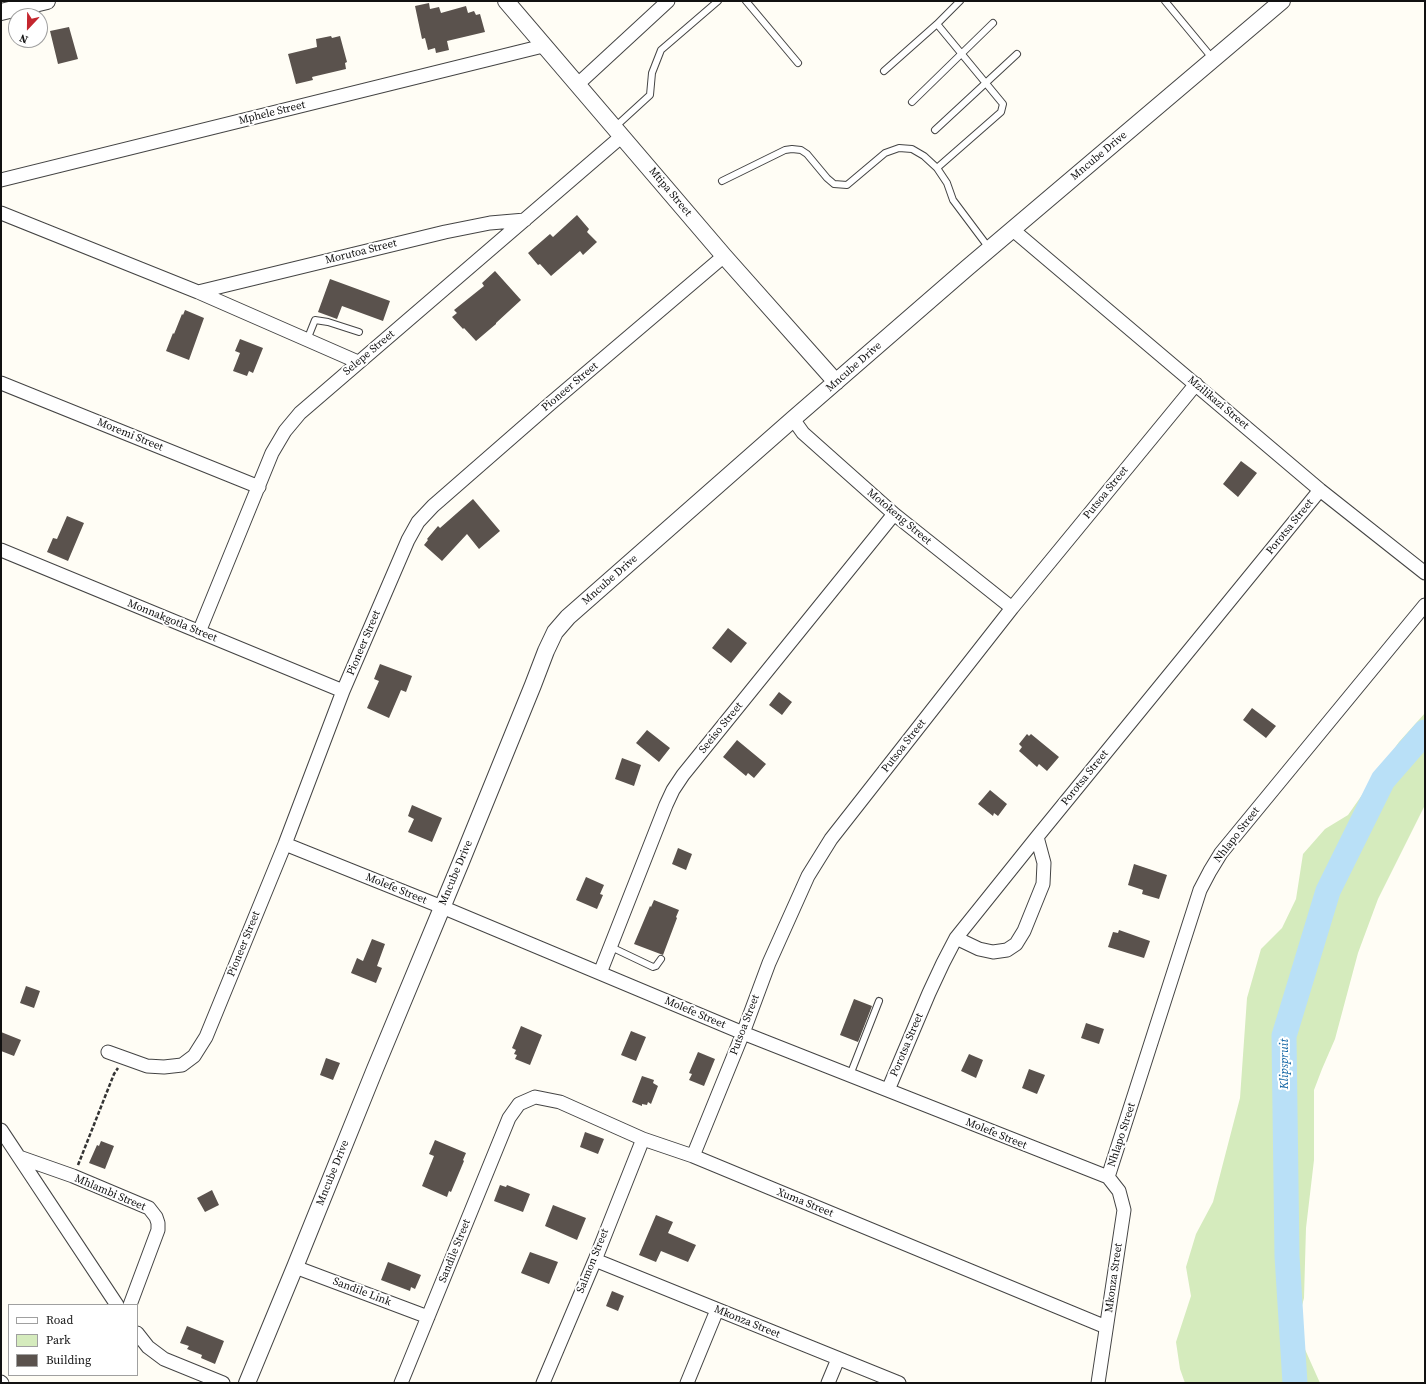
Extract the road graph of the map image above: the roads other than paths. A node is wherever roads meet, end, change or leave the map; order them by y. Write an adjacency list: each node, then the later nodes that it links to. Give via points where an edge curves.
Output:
1 (47, 1): 9 (street)
2 (506, 1): 12 (street, Mtipa Street)
3 (668, 1): 19 (street)
4 (718, 1): 22 (lane, via 661,50 652,72 650,95)
5 (746, 1): 16 (lane)
6 (960, 1): 11 (lane)
7 (1165, 1): 15 (lane)
8 (1282, 1): 15 (street, Mncube Drive)
9 (1, 12)
10 (993, 23): 13 (lane)
11 (937, 24): 13 (lane); 17 (lane)
12 (543, 46): 19 (street, Mtipa Street); 24 (street, Mphele Street)
13 (961, 53): 18 (lane); 20 (lane)
14 (1017, 54): 18 (lane)
15 (1213, 59): 28 (street, Mncube Drive)
16 (798, 63)
17 (884, 71)
18 (986, 83): 21 (lane); 23 (lane, via 1003,104 1002,110)
19 (578, 84): 22 (street, Mtipa Street)
20 (912, 102)
21 (935, 130)
22 (619, 132): 27 (street, Selepe Street); 30 (street, Mtipa Street)
23 (938, 168): 25 (lane, via 912,149 899,148 885,153 851,183 840,186 834,184 801,150 785,150); 29 (lane, via 953,200)
24 (1, 180)
25 (722, 181)
26 (1, 213): 31 (street)
27 (524, 220): 31 (street, Morutoa Street, via 490,223 445,232); 34 (street, Selepe Street)
28 (1012, 230): 29 (street, Mncube Drive); 37 (street, Mzilikazi Street)
29 (990, 249): 35 (street, Mncube Drive)
30 (724, 256): 35 (street, Mtipa Street); 47 (street, Pioneer Street, via 551,403 418,522)
31 (198, 292): 33 (street)
32 (360, 332): 33 (lane, via 315,320)
33 (307, 340): 34 (street)
34 (358, 362): 39 (street, Selepe Street, via 300,413 285,431 272,453)
35 (836, 382): 38 (street, Mncube Drive)
36 (1, 383): 39 (street, Moremi Street)
37 (1196, 384): 40 (street, Mzilikazi Street); 45 (street, Putsoa Street)
38 (793, 419): 41 (street, Motokeng Street, via 803,432); 50 (street, Mncube Drive, via 584,602 555,632)
39 (259, 487): 46 (street, Selepe Street)
40 (1320, 490): 43 (street, Mzilikazi Street); 48 (street, Porotsa Street)
41 (894, 514): 45 (street, Motokeng Street); 52 (street, Seeiso Street, via 673,790)
42 (1, 550): 46 (street, Monnakgotla Street)
43 (1425, 573)
44 (1425, 605): 65 (street, Nhlapo Street, via 1226,847 1210,871 1200,890)
45 (1012, 608): 56 (street, Putsoa Street, via 831,839 808,876 769,963)
46 (199, 632): 47 (street, Monnakgotla Street)
47 (343, 691): 49 (street, Pioneer Street)
48 (1037, 837): 51 (street, Porotsa Street); 51 (street, via 1044,863 1043,884 1016,944 1007,950 993,952 979,949)
49 (284, 844): 50 (street, Molefe Street); 57 (street, Pioneer Street, via 206,1037 194,1056 182,1065 164,1068 147,1066)
50 (442, 907): 54 (street, Molefe Street); 67 (street, Mncube Drive)
51 (956, 938): 59 (street, Porotsa Street, via 928,993)
52 (611, 947): 53 (lane, via 653,967); 54 (street, Seeiso Street)
53 (661, 959)
54 (600, 973): 56 (street, Molefe Street)
55 (880, 1001): 58 (lane)
56 (743, 1033): 58 (street, Molefe Street); 63 (street, Putsoa Street)
57 (108, 1052)
58 (850, 1075): 59 (street, Molefe Street)
59 (888, 1090): 65 (street, Molefe Street)
60 (509, 1118): 62 (street, Xuma Street, via 519,1104 535,1097 542,1098 560,1102); 71 (street, Sandile Street)
61 (1, 1130): 64 (street)
62 (643, 1139): 63 (street, Xuma Street); 66 (street, Salmon Street)
63 (692, 1156): 72 (street, Xuma Street)
64 (19, 1157): 68 (street); 69 (street, Mhlambi Street, via 73,1176 149,1208 156,1218 158,1230)
65 (1108, 1177): 72 (street, Mkonza Street, via 1119,1191 1124,1210)
66 (594, 1260): 70 (street, Mkonza Street); 78 (street, Salmon Street)
67 (295, 1267): 71 (street, Sandile Link); 76 (street, Mncube Drive)
68 (116, 1304)
69 (130, 1304)
70 (717, 1310): 74 (street, Mkonza Street); 79 (street)
71 (428, 1317): 77 (street, Sandile Street)
72 (1106, 1327): 82 (street, Mkonza Street)
73 (138, 1334): 75 (street, via 148,1348 164,1359)
74 (838, 1359): 80 (street); 81 (street, Mkonza Street)
75 (223, 1383)
76 (247, 1383)
77 (401, 1383)
78 (543, 1383)
79 (687, 1383)
80 (828, 1383)
81 (899, 1383)
82 (1098, 1383)

